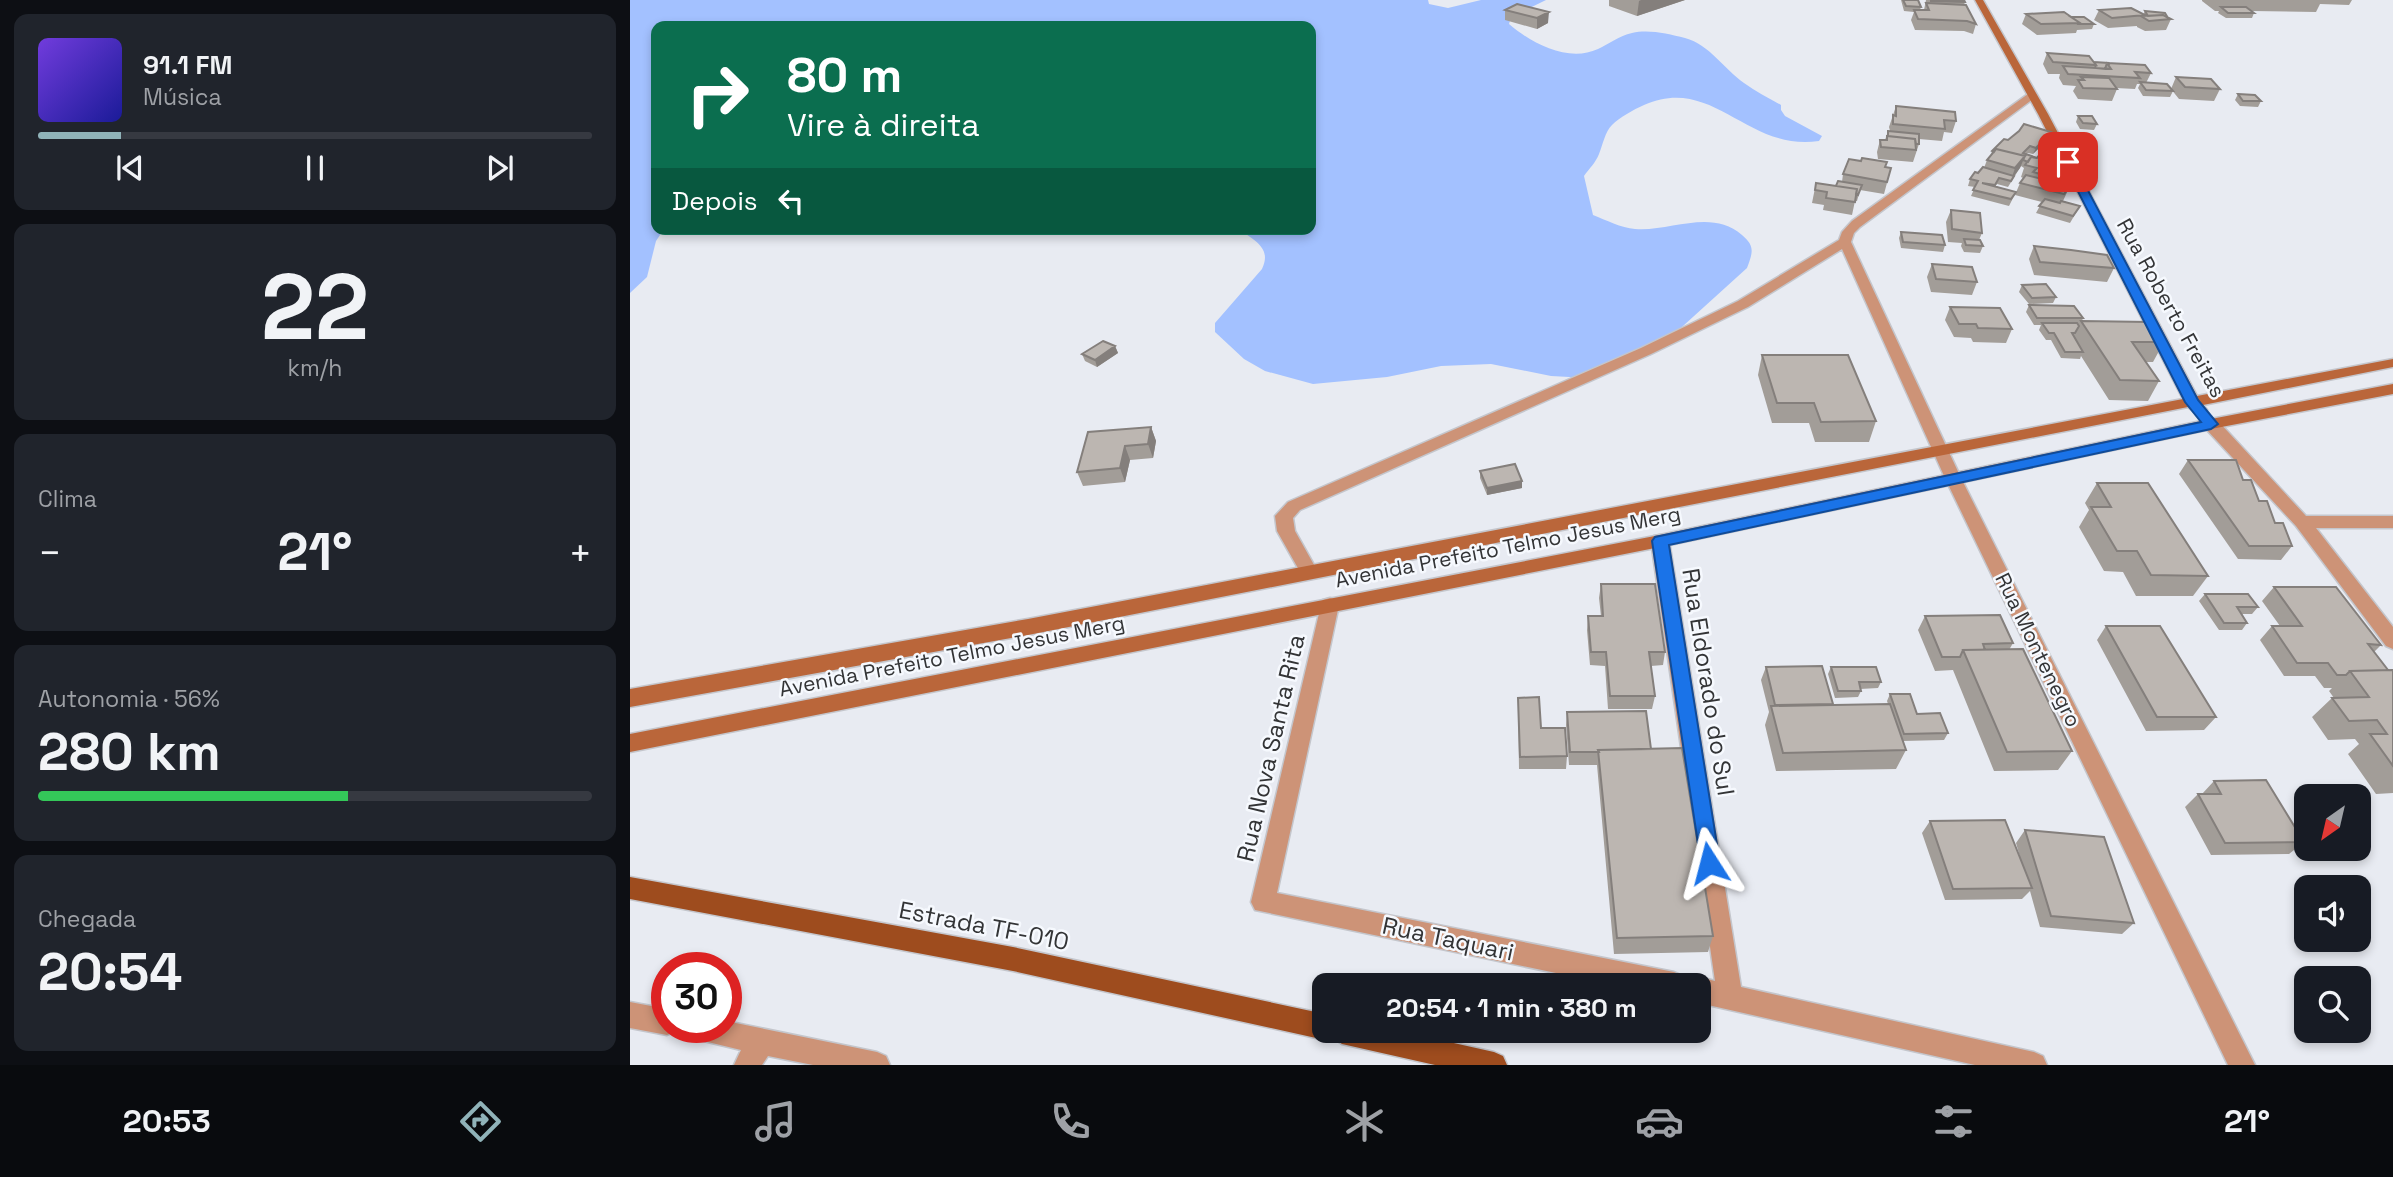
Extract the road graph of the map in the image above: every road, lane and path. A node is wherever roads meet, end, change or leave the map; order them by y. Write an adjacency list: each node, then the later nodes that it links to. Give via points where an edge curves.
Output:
1 (1979, 0): 2 (main road, Rua Roberto Freitas)
2 (2032, 96): 3 (street); 6 (main road, Rua Roberto Freitas)
3 (1846, 237): 8 (street, Rua Montenegro); 13 (street, via 1743,304 1541,399 1294,506 1284,516 1286,531)
4 (2393, 363): 6 (main road, Avenida Prefeito Telmo Jesus Merg)
5 (2393, 389): 7 (main road, Avenida Prefeito Telmo Jesus Merg)
6 (2192, 402): 7 (main road, Rua Roberto Freitas); 8 (main road, Avenida Prefeito Telmo Jesus Merg)
7 (2211, 424): 9 (main road, Avenida Prefeito Telmo Jesus Merg); 10 (street, Rua Roberto Freitas)
8 (1942, 450): 9 (street, Rua Montenegro); 13 (main road, Avenida Prefeito Telmo Jesus Merg)
9 (1953, 478): 12 (main road, Avenida Prefeito Telmo Jesus Merg); 34 (street, Rua Montenegro)
10 (2302, 522): 11 (street); 15 (street, Rua Roberto Freitas)
11 (2393, 522)
12 (1660, 541): 14 (main road, Avenida Prefeito Telmo Jesus Merg); 22 (street, Rua Eldorado do Sul)
13 (1309, 572): 16 (main road, Avenida Prefeito Telmo Jesus Merg)
14 (1330, 605): 17 (main road, Avenida Prefeito Telmo Jesus Merg); 19 (street, Rua Nova Santa Rita)
15 (2393, 641)
16 (630, 698)
17 (630, 743)
18 (630, 888): 25 (main road, Estrada TF-010, via 1013,959)
19 (1263, 902): 20 (street, Rua Taquari)
20 (1615, 973)
21 (1711, 993): 22 (street)
22 (1730, 997): 33 (street)
23 (630, 1015): 24 (street)
24 (651, 1019)
25 (1312, 1024)
26 (742, 1037): 27 (street)
27 (761, 1041): 30 (street); 31 (street)
28 (1376, 1043): 29 (main road)
29 (1413, 1056): 32 (main road)
30 (747, 1065)
31 (877, 1065)
32 (1494, 1065)
33 (2034, 1065)
34 (2242, 1065)

